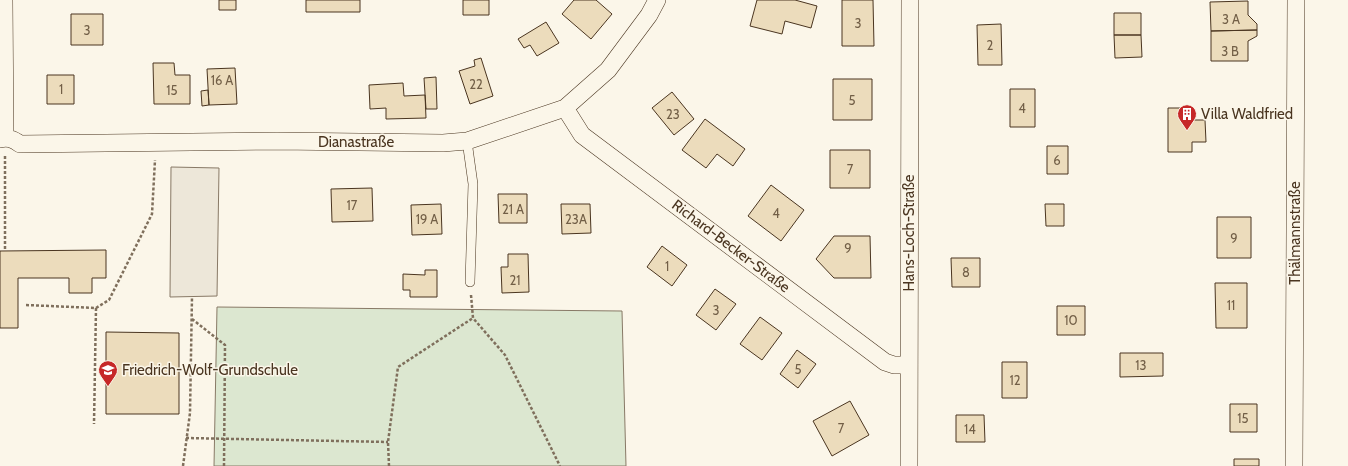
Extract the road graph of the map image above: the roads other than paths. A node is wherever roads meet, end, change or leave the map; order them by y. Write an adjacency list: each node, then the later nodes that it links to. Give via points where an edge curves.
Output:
1 (4, 0): 7 (street)
2 (657, 0): 5 (street, Dianastraße, via 649,15 608,70)
3 (910, 0): 9 (street, Hans-Loch-Straße)
4 (1296, 0): 11 (street, Thälmannstraße)
5 (565, 108): 6 (street, Dianastraße); 9 (street, Richard-Becker-Straße, via 582,135 885,362)
6 (467, 141): 7 (street, Dianastraße, via 20,144 12,139); 8 (lane, via 473,184)
7 (3, 142)
8 (470, 282)
9 (909, 365): 10 (street, Hans-Loch-Straße)
10 (909, 466)
11 (1294, 466)

